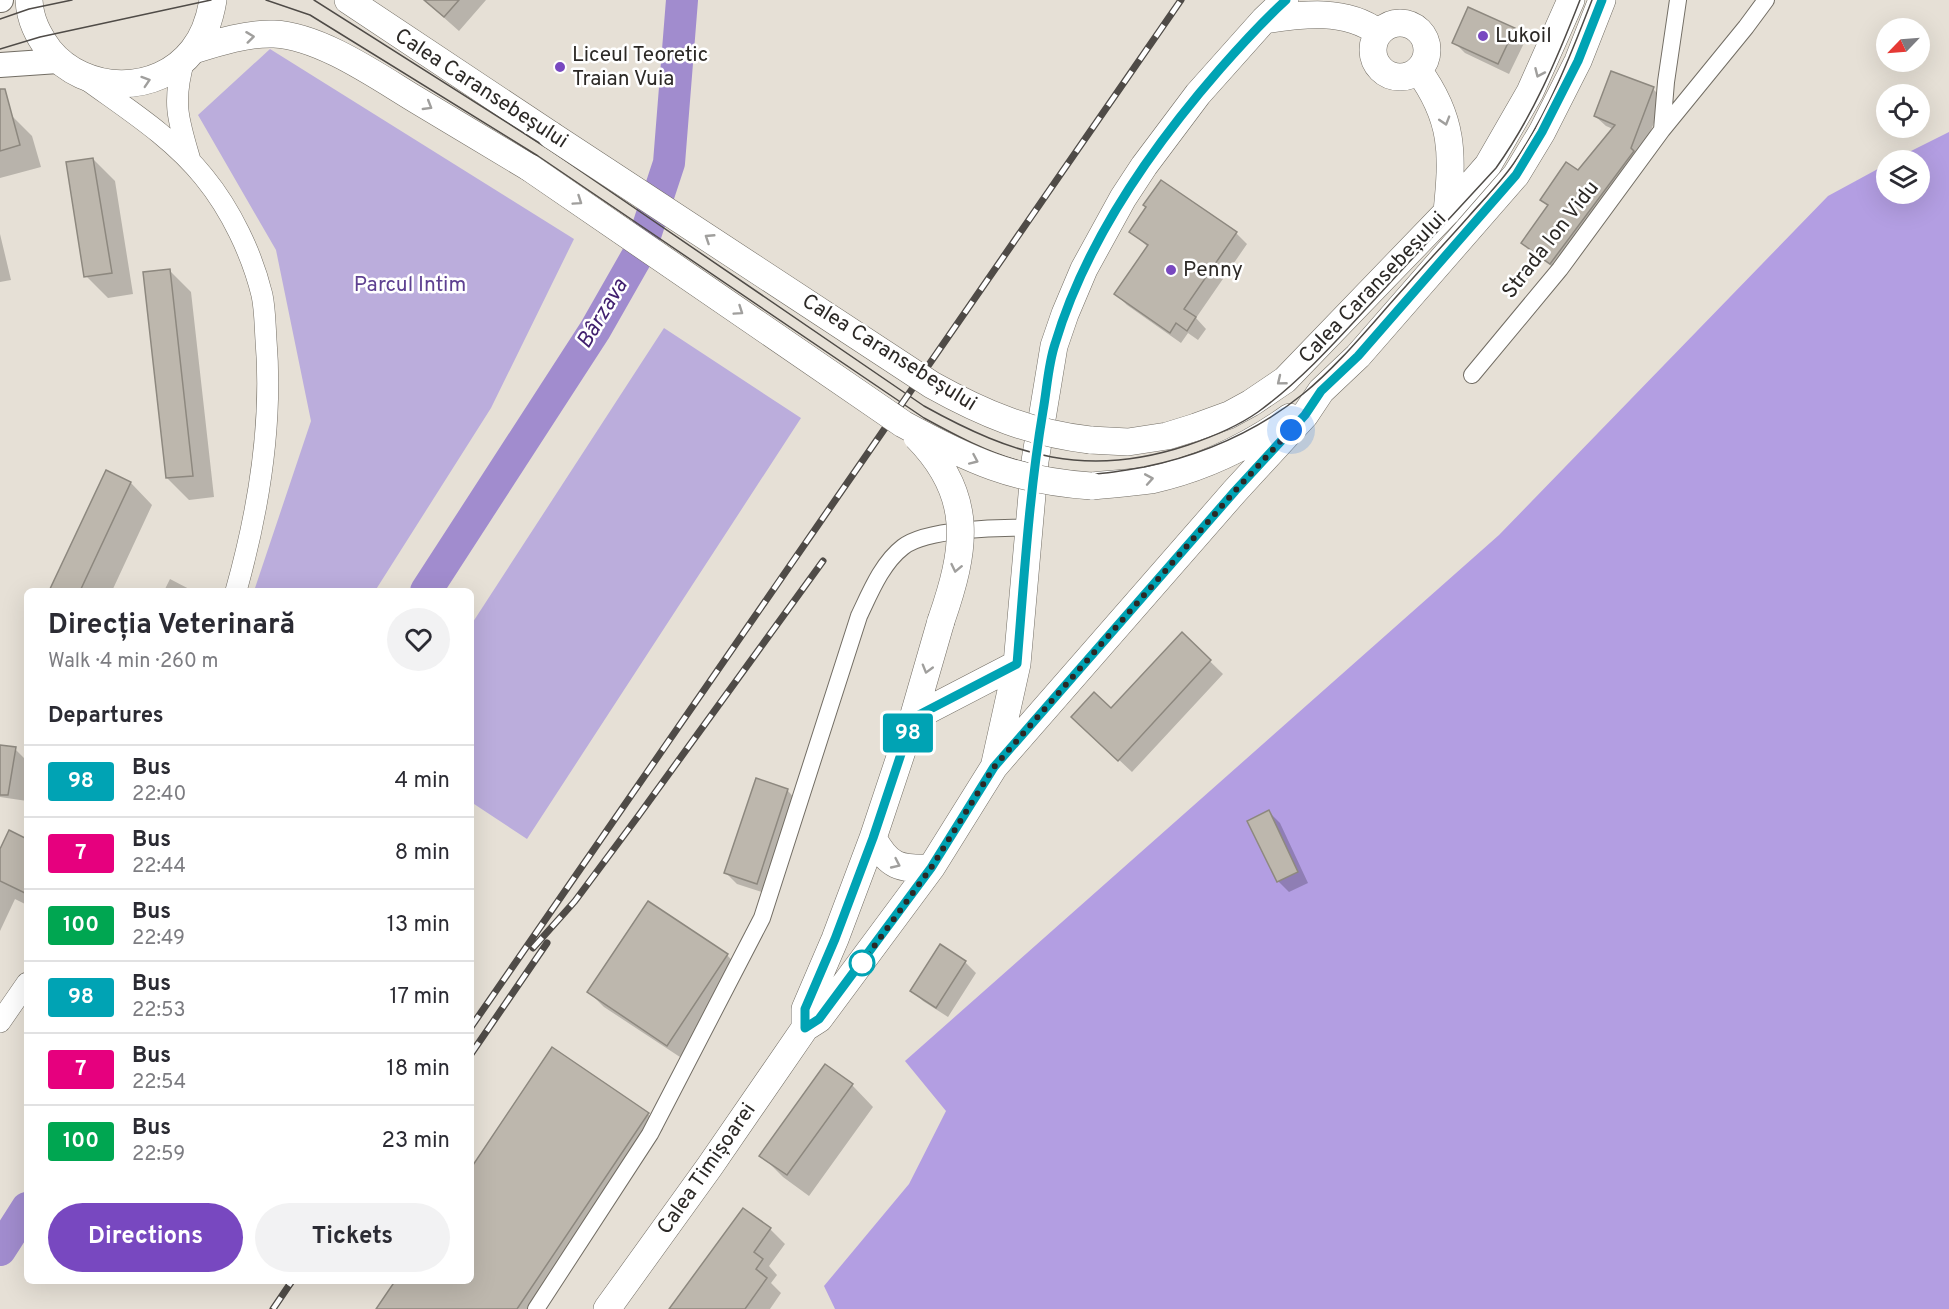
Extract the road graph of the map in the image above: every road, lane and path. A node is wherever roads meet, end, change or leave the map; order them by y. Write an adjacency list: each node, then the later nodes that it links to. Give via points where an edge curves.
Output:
1 (29, 0): 13 (main road, via 33,23)
2 (213, 0): 12 (main road, via 204,34)
3 (341, 0): 9 (main road, Calea Caransebeșului)
4 (1286, 0): 10 (main road, Calea Timișoarei)
5 (1571, 0): 19 (main road, Calea Caransebeșului, one-way to 19, via 1509,131 1488,165)
6 (1602, 0): 21 (main road, Calea Timișoarei, via 1578,61 1516,175 1358,356)
7 (1678, 0): 17 (street)
8 (1766, 0): 17 (street, Strada Ion Vidu)
9 (357, 7): 19 (main road, Calea Caransebeșului, one-way to 9, bridge, via 1285,380 1251,403 1229,415 1167,436 1128,442 1050,434 999,419 932,385)
10 (1263, 20): 11 (main road, via 1317,14 1363,23); 23 (main road, Calea Timișoarei, via 1170,130 1123,198 1084,268 1054,346 1035,461)
11 (1379, 33): 15 (main road, via 1374,52 1383,70 1403,77); 15 (main road, via 1399,23 1419,30 1426,41 1427,54)
12 (189, 55): 16 (main road, Calea Caransebeșului, one-way to 12, via 109,84 136,84 162,75); 18 (street, via 178,82 177,117); 22 (main road, Calea Caransebeșului, one-way to 22, bridge, via 223,40 274,34 314,44 359,64 530,168)
13 (58, 61): 14 (main road); 16 (main road, Calea Caransebeșului)
14 (0, 65)
15 (1418, 70): 19 (main road, one-way to 19, via 1438,99 1450,140)
16 (83, 77): 18 (street, via 153,128)
17 (1662, 130): 20 (street, Strada Ion Vidu, via 1560,269)
18 (190, 161): 24 (street, via 225,206 254,268 263,298 269,372 267,426 258,500)
19 (1447, 212)
20 (1472, 375)
21 (1321, 391): 22 (main road, Calea Caransebeșului, one-way to 21, bridge, via 981,464 1043,481 1091,486 1149,480 1209,462 1274,428); 29 (main road, Calea Timișoarei, via 1305,415)
22 (903, 424): 28 (main road, Calea Timișoarei, one-way to 28, bridge, via 948,477 958,504 961,538 958,564)
23 (1029, 528): 25 (main road, Calea Timișoarei); 35 (street, via 1005,527 913,540 890,560 872,588 859,616 758,927 650,1134)
24 (237, 588)
25 (1017, 664): 26 (main road); 27 (main road, Calea Timișoarei)
26 (979, 683): 27 (main road); 28 (main road)
27 (1008, 705): 29 (main road, Calea Timișoarei)
28 (913, 718): 30 (main road, Calea Timișoarei)
29 (994, 767): 31 (main road, Calea Timișoarei)
30 (873, 838): 31 (main road, one-way to 31, via 889,862 912,869); 34 (main road, Calea Timișoarei, via 805,1009)
31 (931, 868): 34 (main road, Calea Timișoarei, via 819,1019)
32 (24, 987): 33 (street)
33 (0, 1022)
34 (805, 1028): 36 (main road, Calea Timișoarei)
35 (536, 1309)
36 (607, 1309)

